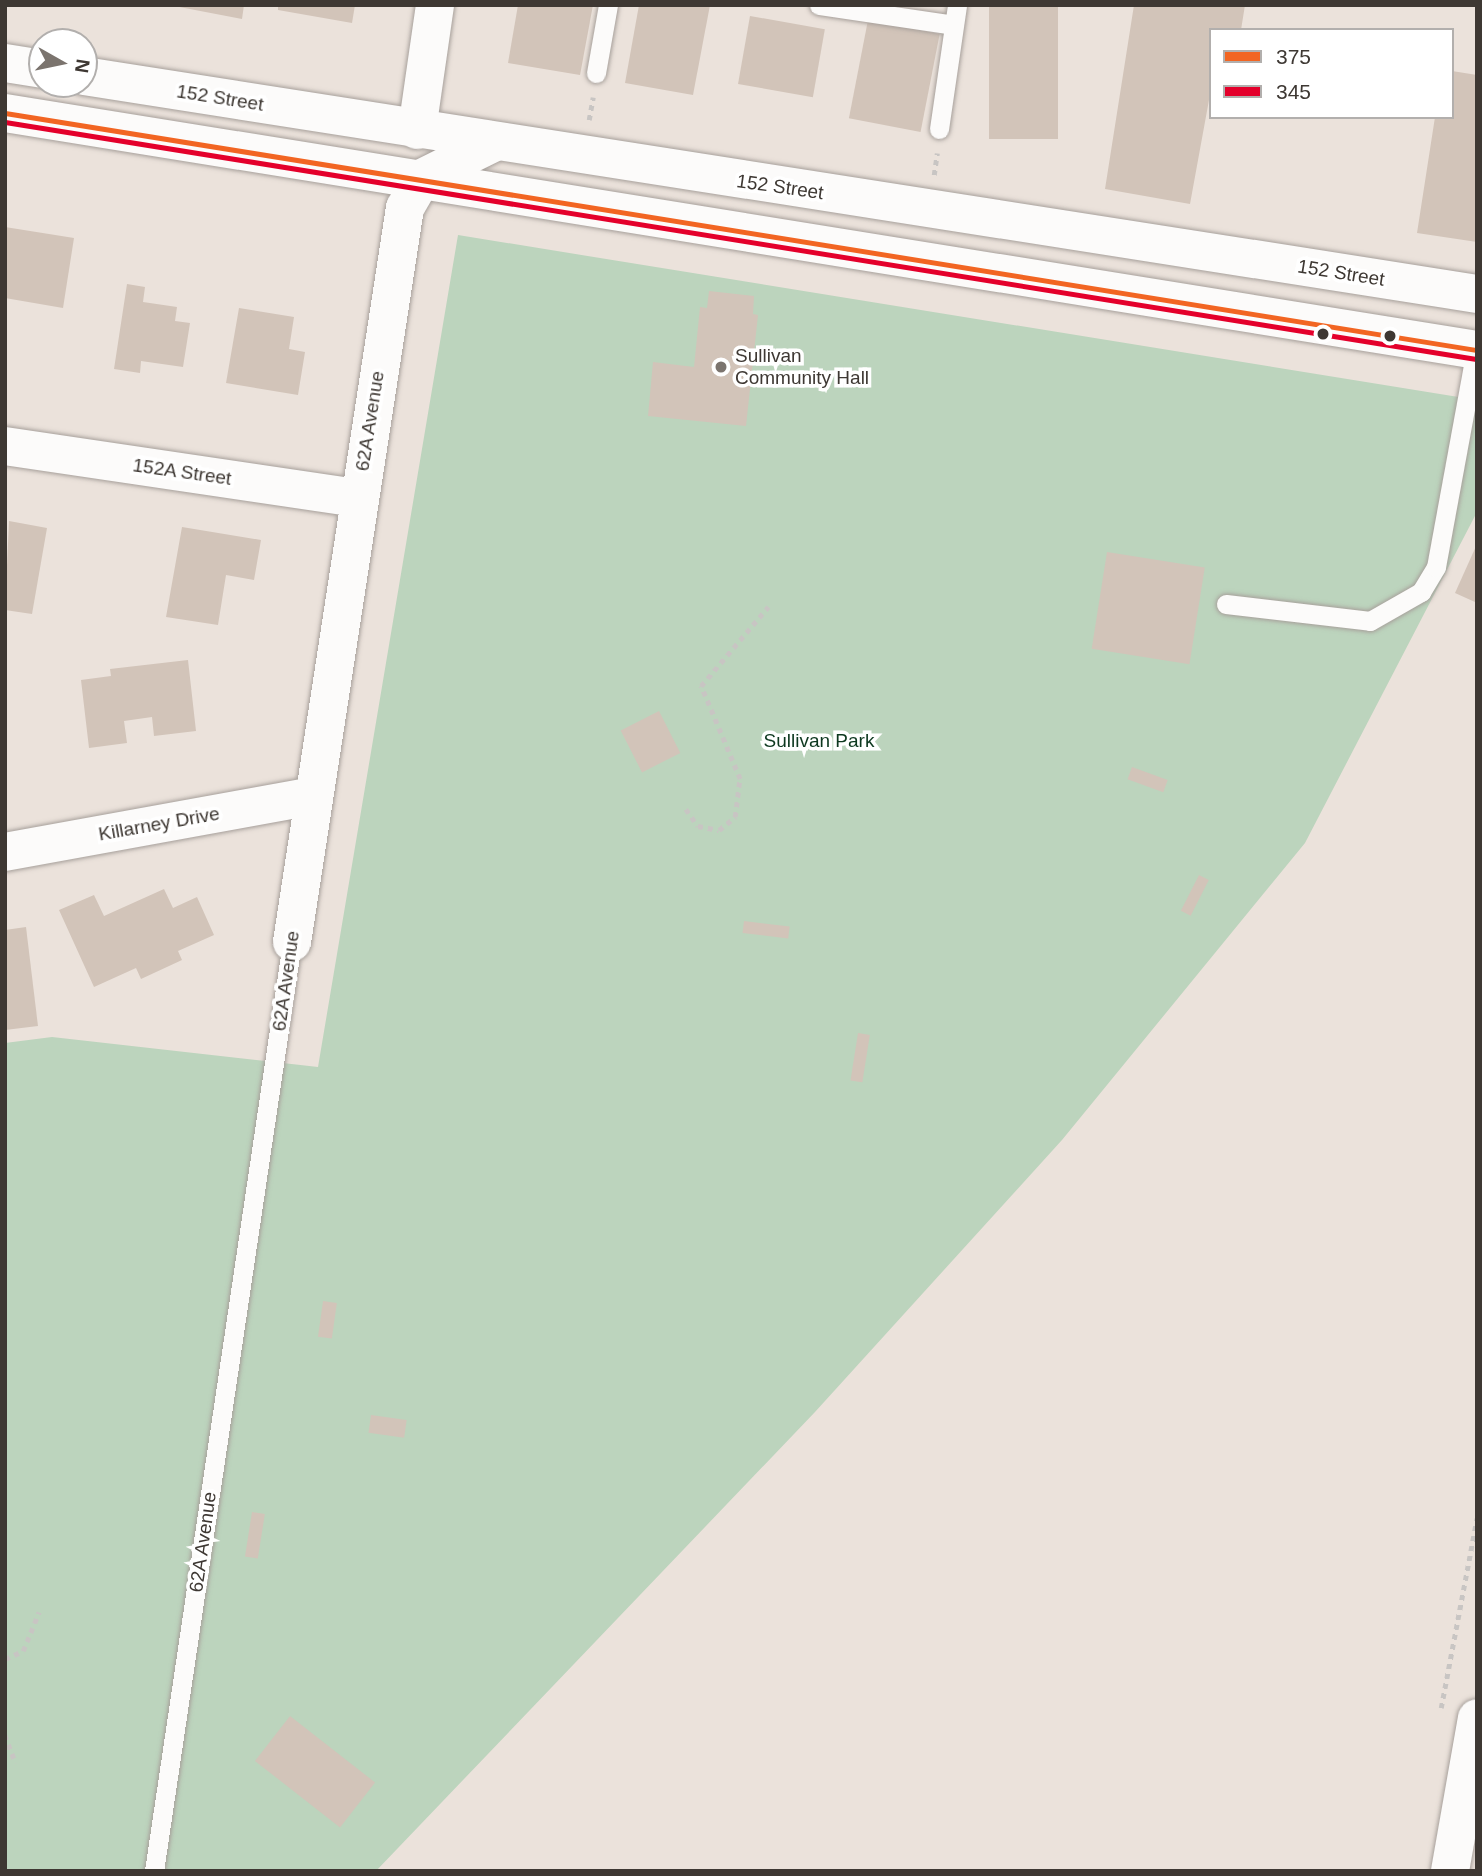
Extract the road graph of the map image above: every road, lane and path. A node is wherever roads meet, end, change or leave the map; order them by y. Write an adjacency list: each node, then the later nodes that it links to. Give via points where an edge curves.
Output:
1 (435, 5): 12 (main road)
2 (608, 5): 9 (lane)
3 (819, 5): 5 (lane)
4 (957, 5): 5 (lane)
5 (954, 25): 11 (lane)
6 (5, 63): 7 (main road)
7 (28, 67)
8 (98, 78): 12 (main road, 152 Street)
9 (595, 78): 13 (path)
10 (5, 113): 15 (main road)
11 (939, 129)
12 (418, 130): 14 (main road, 152 Street)
13 (587, 130)
14 (495, 142): 15 (main road); 16 (main road, 152 Street)
15 (422, 178): 17 (main road); 19 (main road, 62A Avenue, via 405,208)
16 (1477, 294)
17 (1476, 350): 20 (lane, via 1436,568 1421,592 1370,621)
18 (5, 446): 19 (main road, 152A Street)
19 (358, 498): 22 (main road, 62A Avenue)
20 (1226, 604)
21 (768, 607): 23 (path, via 701,686 740,779 735,817 719,830 698,826)
22 (313, 796): 24 (main road, Killarney Drive); 25 (main road, 62A Avenue)
23 (685, 809)
24 (5, 852)
25 (292, 942): 33 (lane, 62A Avenue)
26 (1477, 1518): 29 (path)
27 (39, 1612): 28 (path, via 35,1633 23,1651)
28 (5, 1659)
29 (1440, 1711)
30 (1477, 1718): 34 (main road)
31 (5, 1735): 32 (path)
32 (16, 1763)
33 (154, 1871)
34 (1450, 1871)

